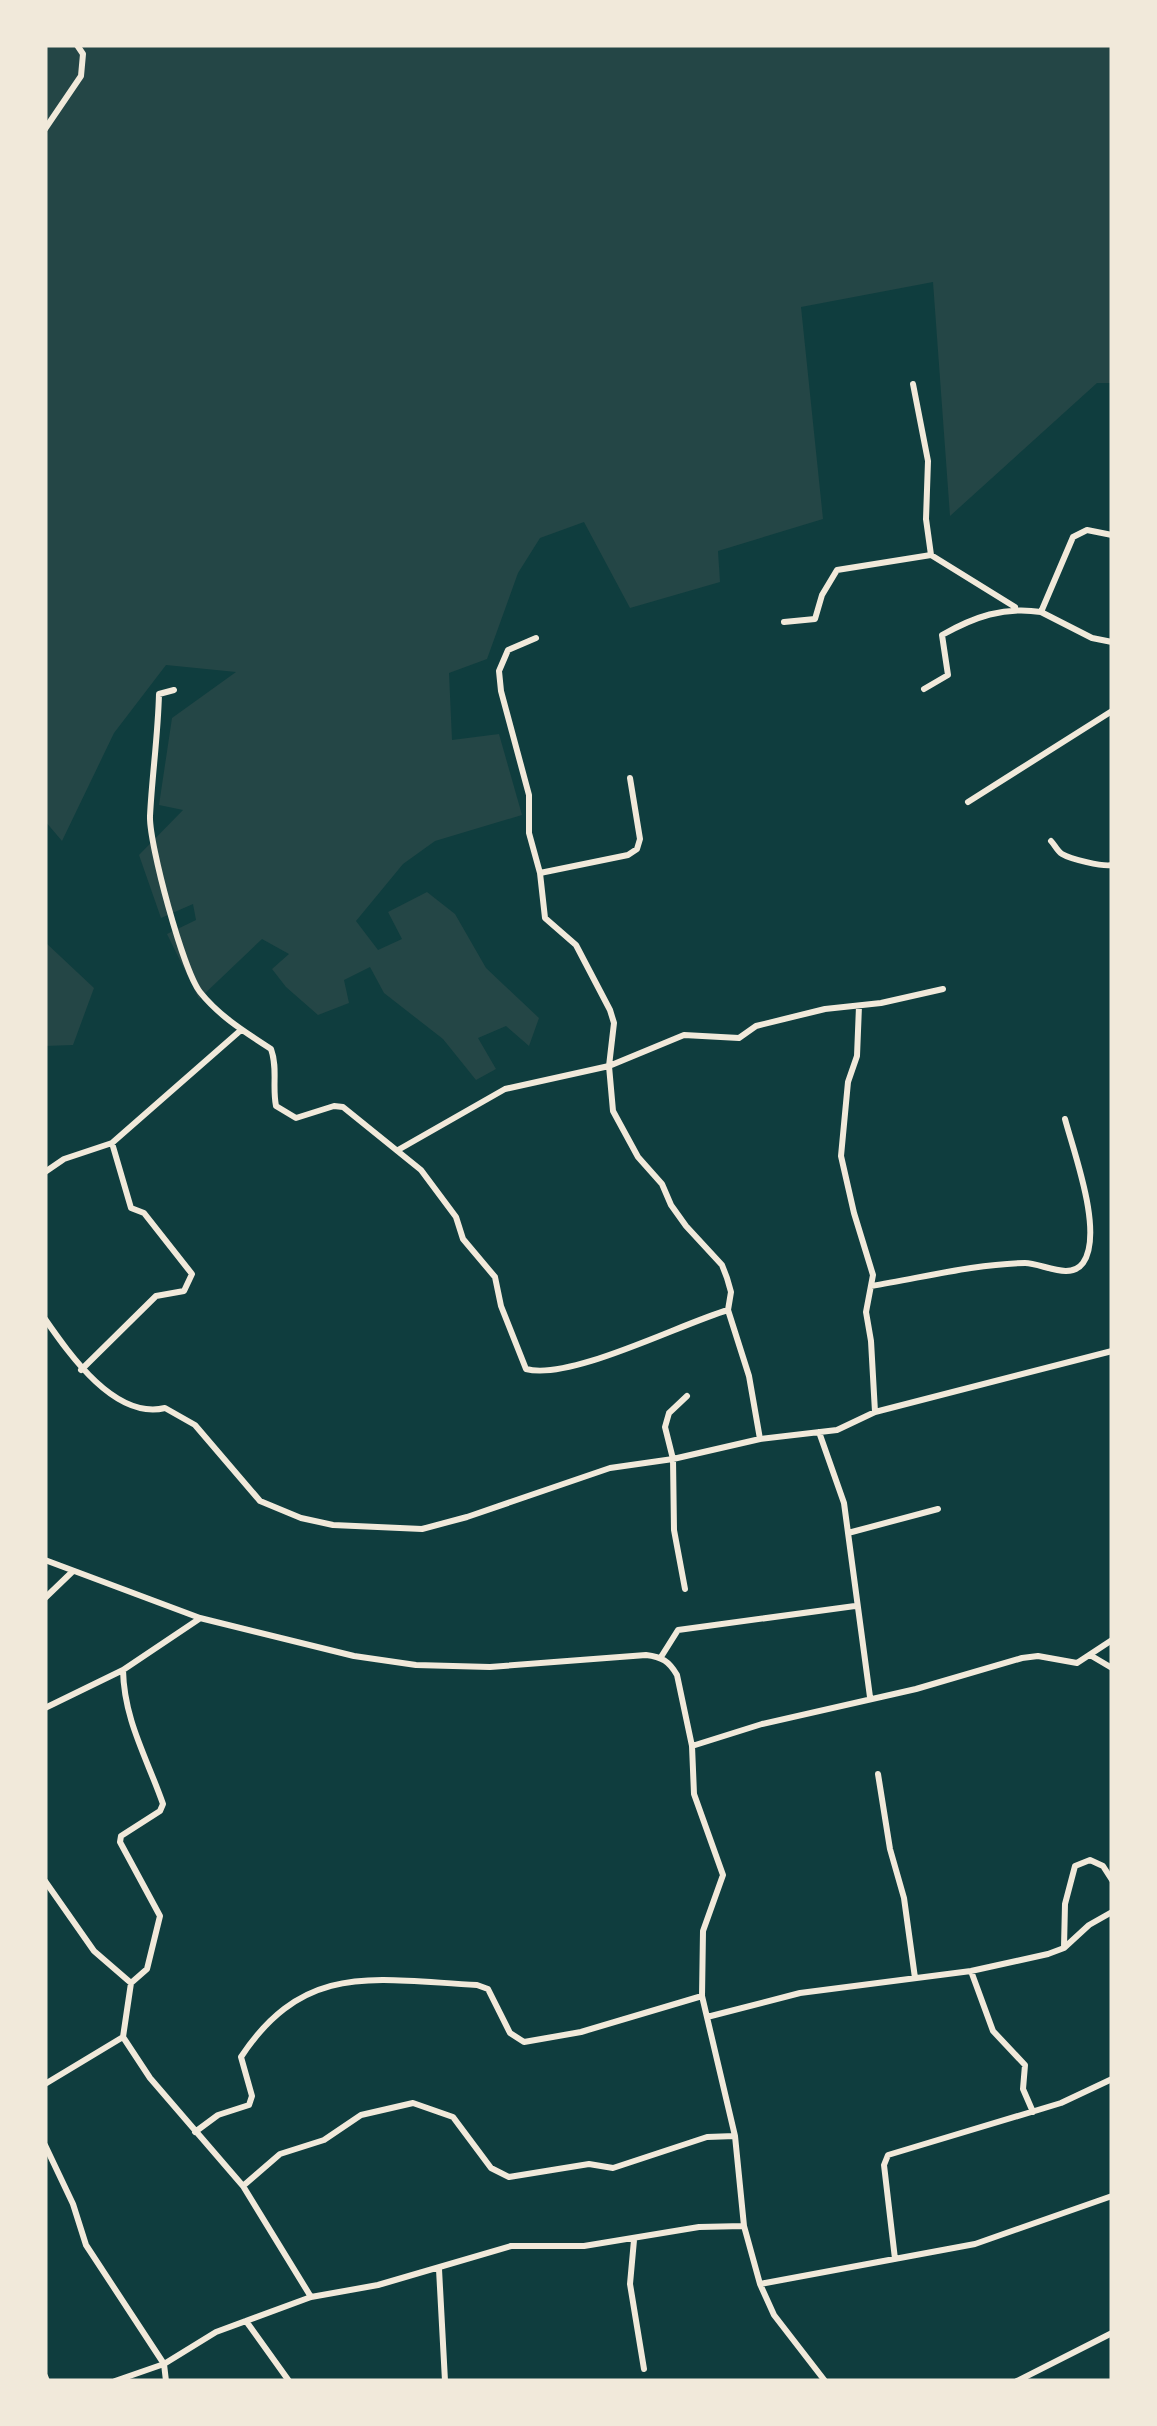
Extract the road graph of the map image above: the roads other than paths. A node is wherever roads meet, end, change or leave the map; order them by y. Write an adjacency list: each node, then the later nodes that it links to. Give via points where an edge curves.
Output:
1 (78, 45): 2 (street, via 81,76)
2 (45, 130)
3 (914, 384): 5 (street, via 928,461)
4 (1112, 535): 7 (street, via 1076,533)
5 (931, 555): 6 (street); 8 (street, via 837,570 814,619)
6 (1016, 608): 7 (street); 11 (street, via 942,635 948,675)
7 (1042, 612): 10 (street)
8 (784, 622)
9 (536, 638): 18 (street, via 508,650 499,671)
10 (1112, 642)
11 (924, 689)
12 (174, 690): 21 (street, via 160,694 150,821 168,906 196,987)
13 (1112, 712): 15 (street)
14 (630, 778): 18 (street, via 637,849)
15 (968, 802)
16 (1050, 840): 17 (street, via 1064,855)
17 (1112, 866)
18 (540, 873): 22 (street, via 545,918 576,945 610,1010)
19 (944, 989): 20 (street)
20 (859, 1006): 22 (street, via 756,1026 739,1038 684,1035); 27 (street, via 842,1156)
21 (241, 1030): 24 (street); 25 (street, via 271,1049 272,1090 284,1113 296,1118 344,1107)
22 (609, 1066): 25 (street, via 505,1090); 28 (street, via 613,1111 671,1204 722,1265)
23 (1065, 1119): 27 (street, via 1091,1236 1077,1269 1006,1264)
24 (112, 1143): 26 (street); 31 (street, via 130,1208 144,1213 192,1274 184,1291 156,1296)
25 (398, 1150): 28 (street, via 421,1170 456,1217 462,1238 495,1276 526,1369 548,1372 580,1364)
26 (45, 1172)
27 (871, 1286): 33 (street, via 866,1312)
28 (728, 1310): 35 (street)
29 (45, 1320): 31 (street)
30 (1112, 1351): 33 (street)
31 (80, 1370): 36 (street, via 126,1403 150,1412 165,1408 196,1425 260,1501 332,1525 422,1528 610,1468)
32 (687, 1396): 36 (street, via 666,1418)
33 (875, 1412): 34 (street)
34 (820, 1432): 35 (street); 38 (street)
35 (760, 1439): 36 (street)
36 (673, 1459): 41 (street, via 674,1530)
37 (938, 1509): 38 (street)
38 (848, 1533): 43 (street)
39 (45, 1560): 40 (street)
40 (72, 1572): 42 (street); 44 (street)
41 (685, 1588)
42 (45, 1598)
43 (855, 1606): 47 (street, via 678,1630); 50 (street)
44 (200, 1618): 47 (street, via 416,1665); 49 (street)
45 (1112, 1640): 46 (street)
46 (1090, 1655): 48 (street); 50 (street, via 1077,1663 1022,1658)
47 (661, 1657): 52 (street, via 676,1674)
48 (1112, 1668)
49 (123, 1670): 51 (street); 60 (street, via 130,1722 164,1804 121,1836 160,1916 147,1969)
50 (870, 1697): 52 (street)
51 (45, 1708)
52 (692, 1746): 61 (street, via 694,1794 723,1875 703,1932)
53 (878, 1774): 59 (street)
54 (1112, 1880): 57 (street, via 1090,1860 1075,1866)
55 (45, 1881): 60 (street, via 94,1951)
56 (1112, 1912): 57 (street)
57 (1064, 1948): 58 (street)
58 (971, 1971): 59 (street); 66 (street, via 993,2031 1026,2065 1023,2089)
59 (915, 1978): 62 (street, via 800,1994)
60 (131, 1983): 63 (street)
61 (702, 1996): 62 (street); 67 (street, via 524,2042 510,2032 488,1989 477,1985 383,1978 312,1990 278,2014 240,2056 249,2105)
62 (707, 2017): 68 (street)
63 (123, 2038): 65 (street); 67 (street)
64 (1112, 2079): 66 (street)
65 (45, 2084)
66 (1033, 2112): 74 (street, via 888,2155)
67 (194, 2132): 70 (street)
68 (736, 2136): 70 (street, via 707,2138 612,2168 589,2164 509,2177 491,2168 453,2117 412,2102 362,2116 324,2140 280,2154); 72 (street)
69 (45, 2145): 80 (street, via 86,2245)
70 (243, 2186): 77 (street)
71 (1112, 2196): 74 (street, via 988,2240)
72 (744, 2226): 73 (street); 76 (street)
73 (634, 2240): 75 (street, via 510,2246); 81 (street, via 630,2284)
74 (895, 2258): 76 (street)
75 (439, 2269): 77 (street); 85 (street)
76 (760, 2284): 86 (street, via 774,2315)
77 (311, 2297): 78 (street)
78 (246, 2320): 80 (street); 84 (street)
79 (1112, 2333): 87 (street)
80 (164, 2364): 82 (street); 83 (street)
81 (644, 2369)
82 (114, 2381)
83 (166, 2381)
84 (289, 2381)
85 (446, 2381)
86 (826, 2381)
87 (1017, 2381)

